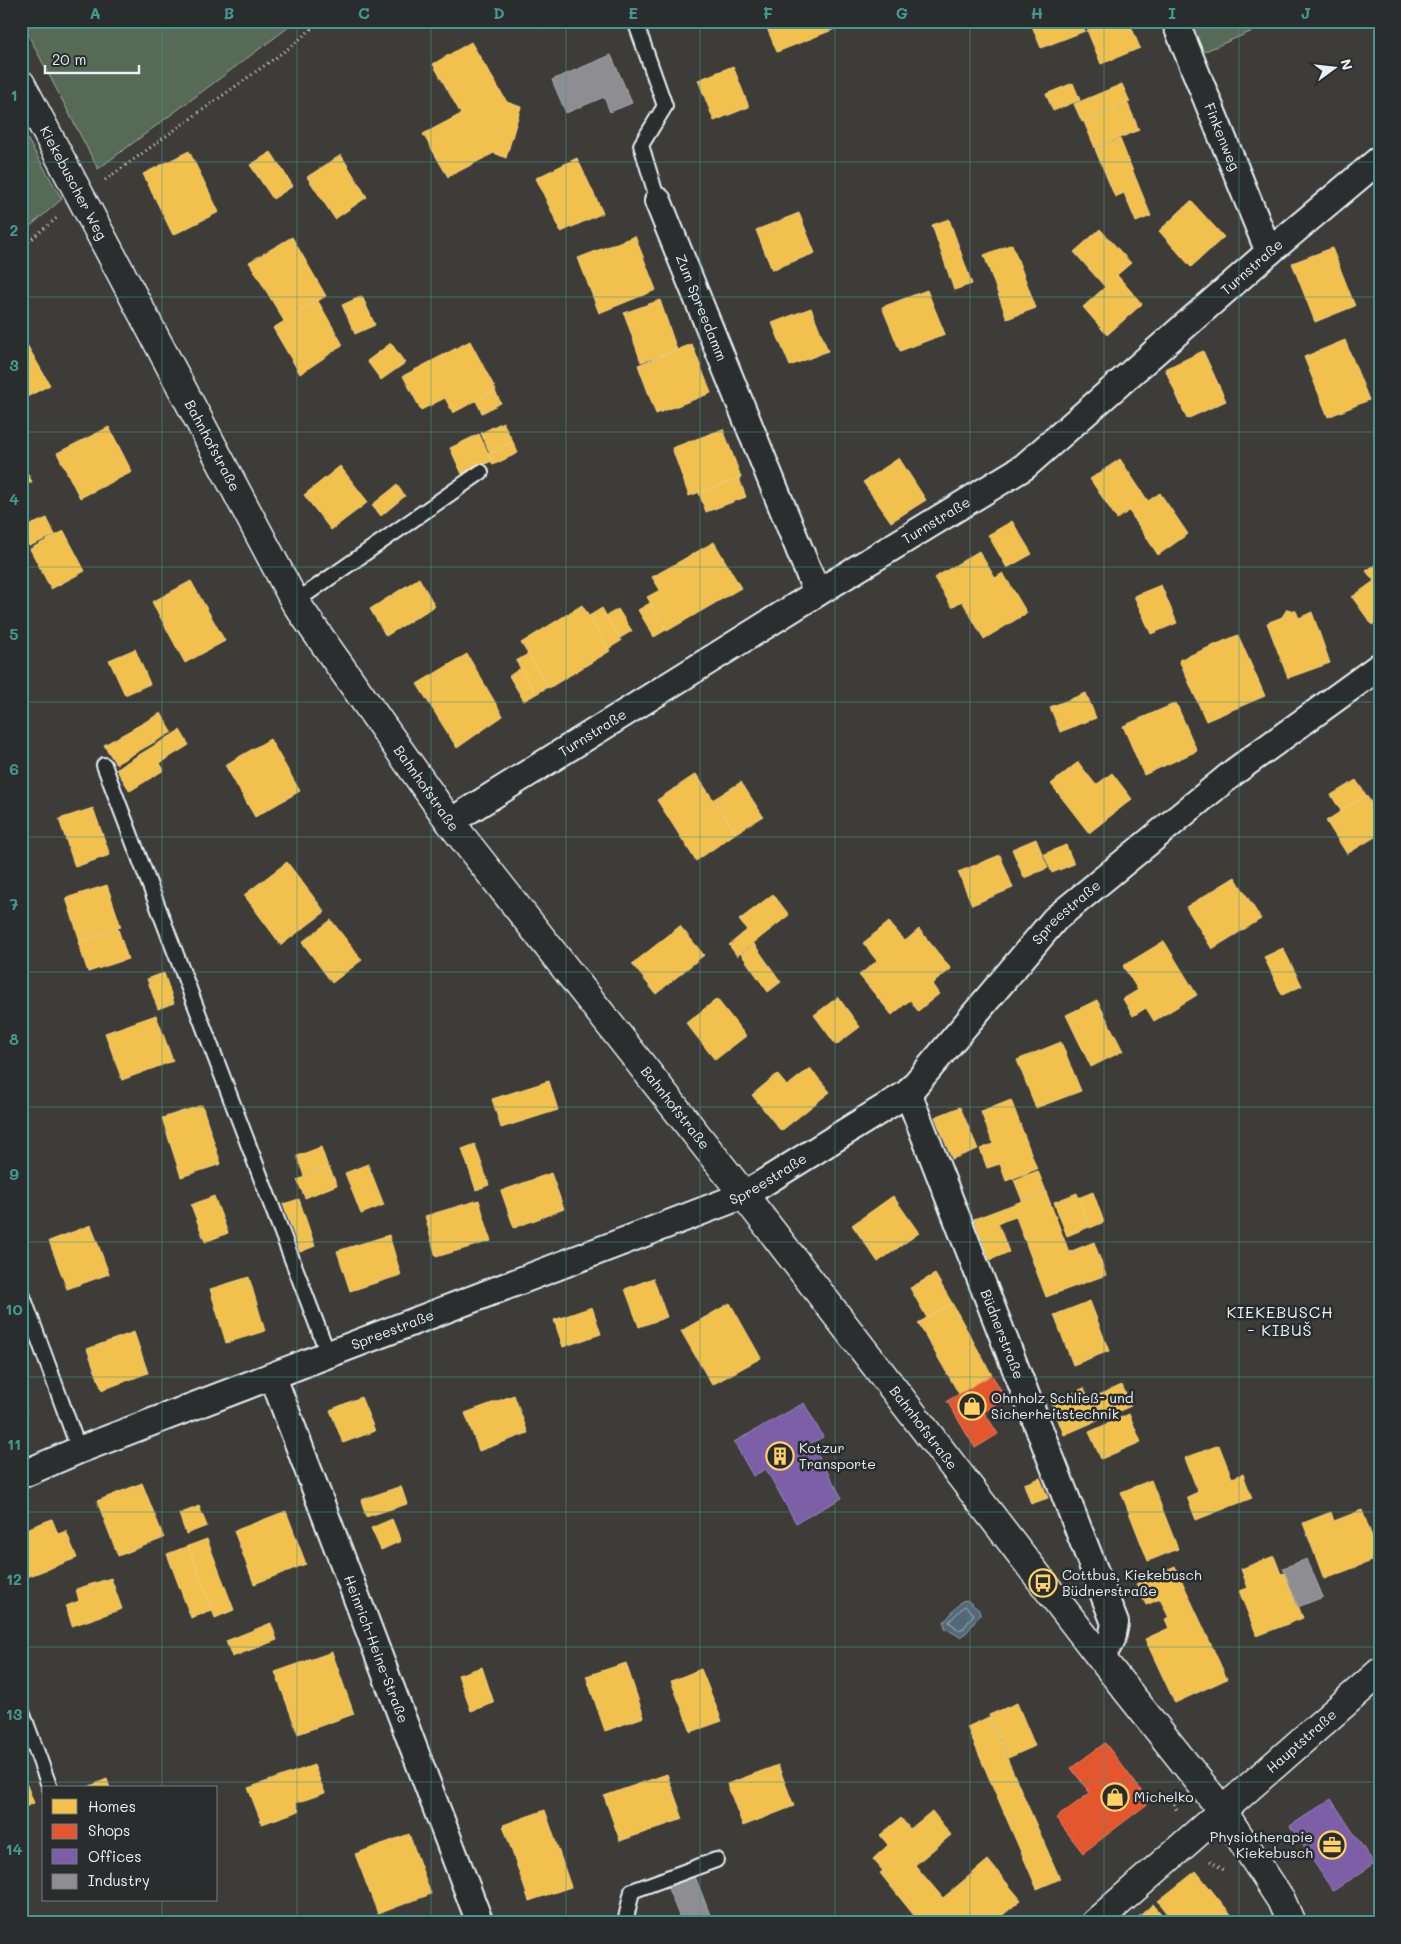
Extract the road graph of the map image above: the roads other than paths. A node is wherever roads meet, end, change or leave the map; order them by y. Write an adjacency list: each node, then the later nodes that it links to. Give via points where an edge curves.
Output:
1 (635, 21): 5 (lane, Zum Spreedamm, via 665,106 641,145)
2 (1176, 21): 6 (street, Finkenweg)
3 (21, 84): 7 (main road, Kiekebuscher Weg)
4 (1380, 159): 6 (street, Turnstraße)
5 (658, 201): 9 (street, Zum Spreedamm)
6 (1269, 252): 9 (street, Turnstraße, via 1024,467)
7 (112, 257): 10 (main road, Bahnhofstraße)
8 (481, 472): 10 (lane)
9 (817, 593): 13 (street, Turnstraße)
10 (295, 602): 13 (main road, Bahnhofstraße)
11 (1380, 666): 14 (street, Spreestraße, via 1234,772 1055,919)
12 (104, 765): 17 (lane)
13 (450, 822): 15 (main road, Bahnhofstraße)
14 (908, 1093): 15 (street, Spreestraße); 21 (street, Büdnerstraße, via 1115,1622 1112,1640)
15 (744, 1195): 17 (street, Spreestraße); 21 (main road, Bahnhofstraße)
16 (21, 1291): 19 (lane)
17 (328, 1354): 18 (street, Spreestraße)
18 (273, 1377): 19 (street, Spreestraße); 27 (street, Heinrich-Heine-Straße)
19 (80, 1450): 20 (street, Spreestraße)
20 (21, 1475)
21 (1101, 1658): 25 (main road, Bahnhofstraße)
22 (1380, 1672): 25 (main road, Hauptstraße)
23 (21, 1709): 24 (lane)
24 (49, 1786)
25 (1222, 1810): 29 (main road, Hauptstraße); 30 (main road, Bahnhofstraße, via 1280,1900)
26 (716, 1860): 28 (lane, via 632,1891)
27 (480, 1923)
28 (626, 1923)
29 (1095, 1923)
30 (1291, 1923)

